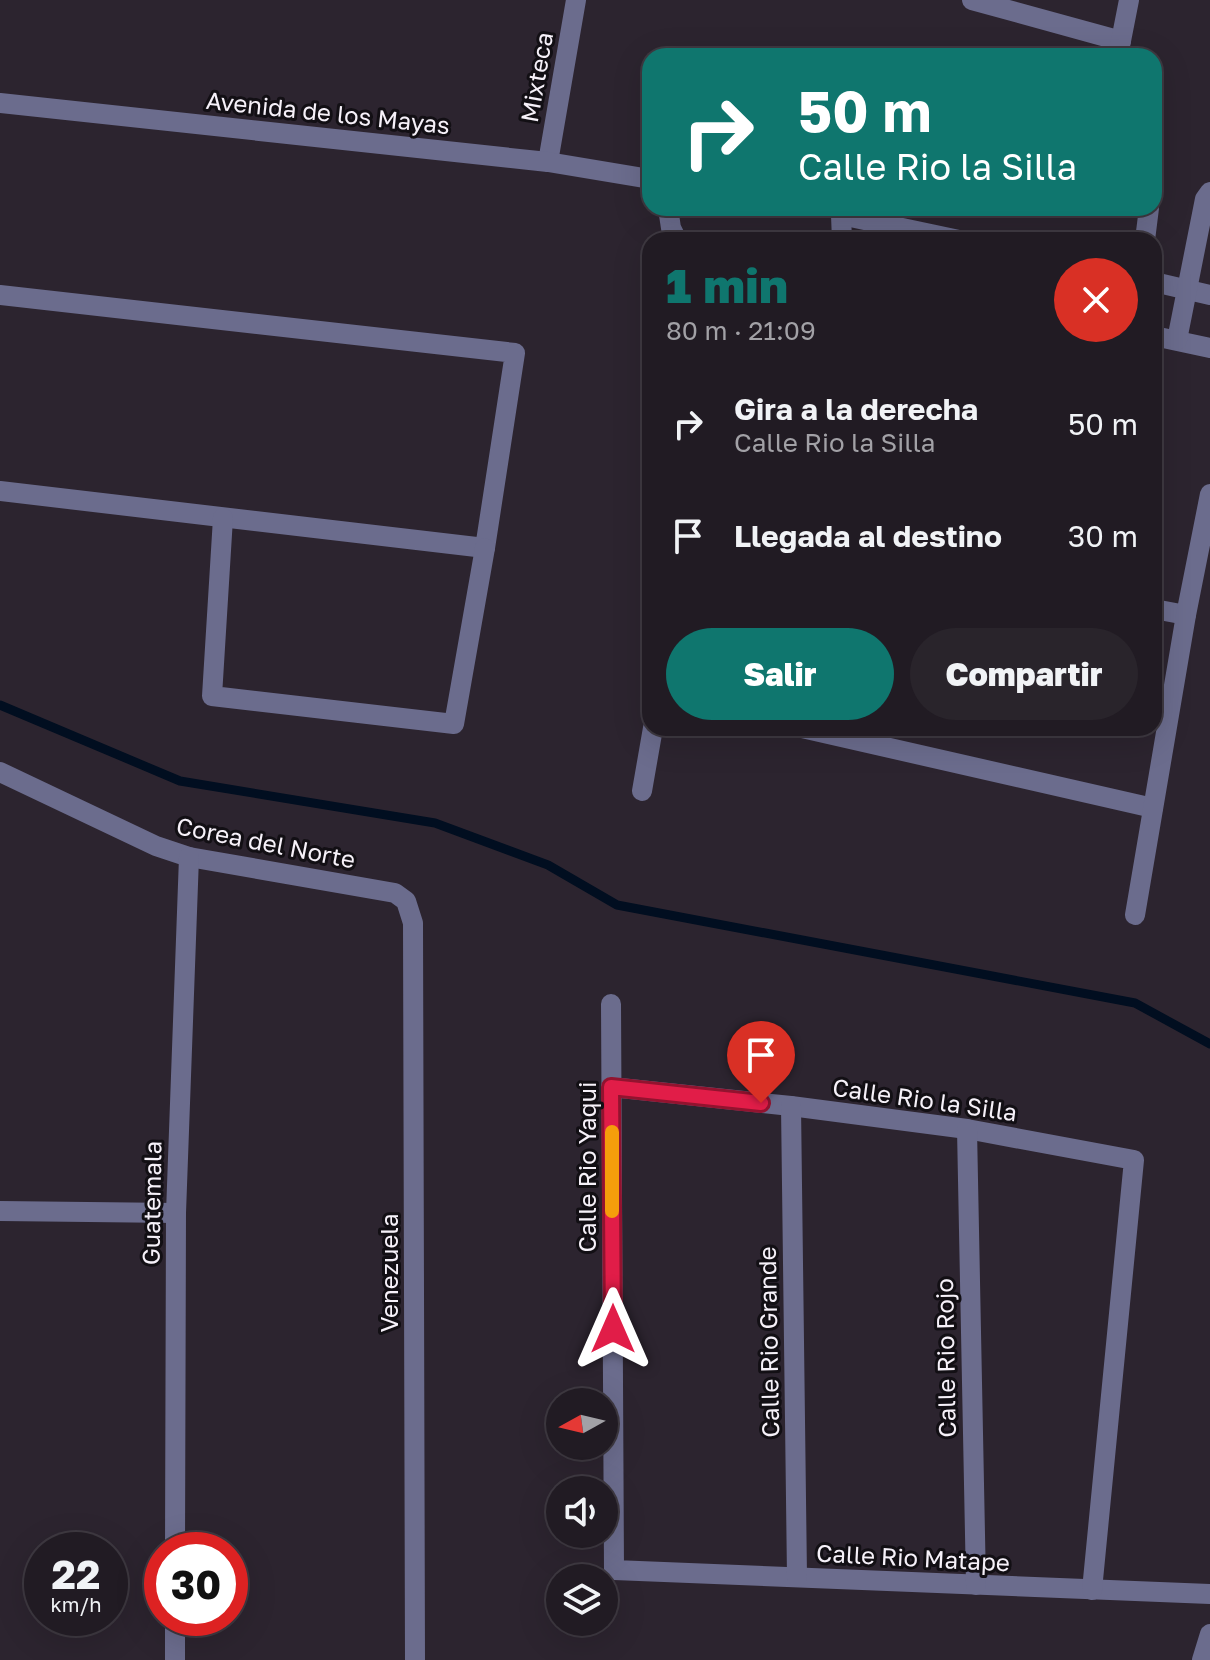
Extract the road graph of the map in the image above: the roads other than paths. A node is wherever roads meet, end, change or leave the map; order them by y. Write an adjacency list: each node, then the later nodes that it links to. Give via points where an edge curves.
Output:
1 (576, 0): 6 (street, Mixteca)
2 (972, 0): 4 (street)
3 (1129, 0): 4 (street)
4 (1120, 48)
5 (0, 103): 6 (street, Avenida de los Mayas)
6 (548, 162): 7 (street, Avenida de los Mayas)
7 (642, 178)
8 (1210, 192): 12 (street)
9 (857, 216): 10 (street)
10 (925, 232)
11 (1162, 284): 12 (street)
12 (1187, 290): 14 (street); 16 (street)
13 (0, 295): 21 (street, via 515,353)
14 (1210, 295)
15 (1162, 337): 16 (street)
16 (1177, 340): 17 (street)
17 (1210, 348)
18 (0, 491): 20 (street)
19 (1210, 494): 23 (street)
20 (223, 518): 21 (street); 21 (street, via 212,696 454,724)
21 (485, 548)
22 (1162, 610): 23 (street)
23 (1186, 615): 28 (street)
24 (652, 736): 27 (street)
25 (837, 736): 28 (street)
26 (0, 772): 29 (street, Corea del Norte)
27 (642, 791)
28 (1153, 808): 31 (street)
29 (189, 857): 30 (street, Corea del Norte); 37 (street, Guatemala)
30 (395, 893): 48 (street, Venezuela, via 406,901 413,923)
31 (1135, 915)
32 (611, 1004): 33 (street, Calle Rio Yaqui)
33 (611, 1087): 34 (street, Calle Rio la Silla); 39 (street, Calle Rio Yaqui)
34 (791, 1106): 35 (street, Calle Rio la Silla); 41 (street, Calle Rio Grande)
35 (967, 1129): 42 (street, Calle Rio Rojo); 43 (street, Calle Rio la Silla, via 1134,1160)
36 (0, 1211): 37 (street)
37 (176, 1213): 38 (street, Guatemala)
38 (175, 1532)
39 (614, 1564)
40 (618, 1570): 41 (street, Calle Rio Matape)
41 (797, 1577): 42 (street, Calle Rio Matape)
42 (976, 1585): 43 (street, Calle Rio Matape)
43 (1092, 1590): 44 (street, Calle Rio Matape)
44 (1210, 1594)
45 (1210, 1634): 49 (street)
46 (175, 1636): 47 (street)
47 (175, 1660)
48 (415, 1660)
49 (1202, 1660)

